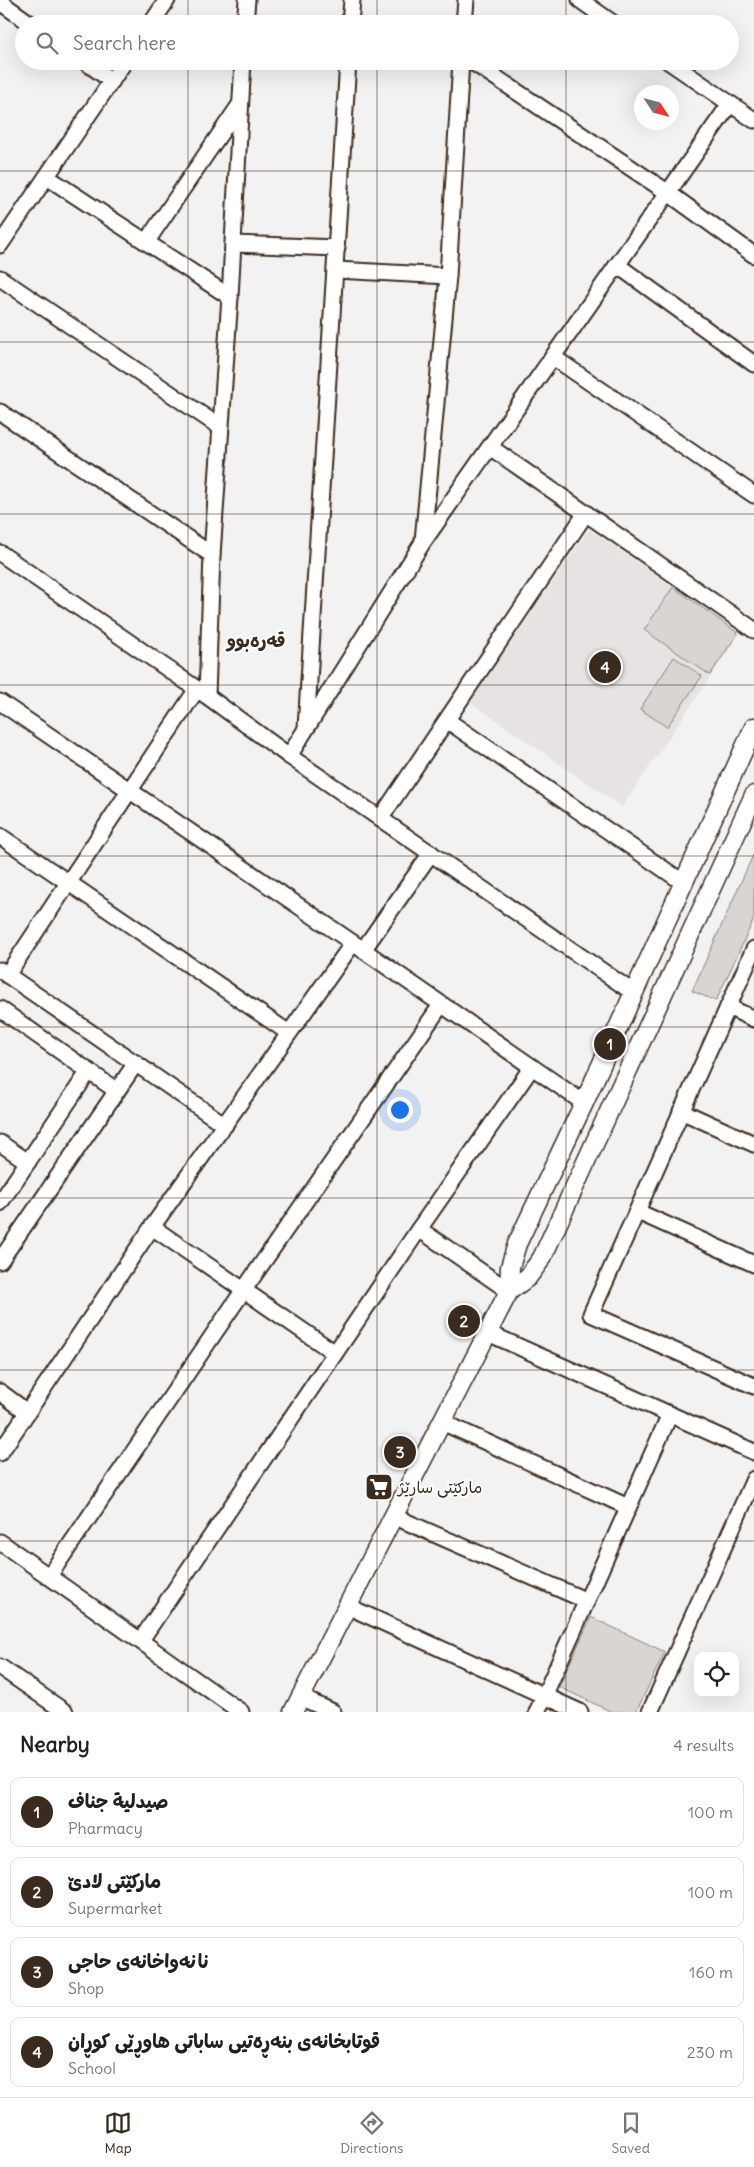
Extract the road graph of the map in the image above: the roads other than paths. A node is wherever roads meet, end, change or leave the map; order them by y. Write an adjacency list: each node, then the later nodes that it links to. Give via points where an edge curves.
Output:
1 (167, 0): 8 (street)
2 (247, 0): 9 (street)
3 (352, 0): 10 (street)
4 (466, 0): 11 (street)
5 (580, 0): 12 (street)
6 (0, 2): 7 (street)
7 (19, 6)
8 (157, 15)
9 (246, 15)
10 (351, 15)
11 (465, 15)
12 (601, 15)
13 (97, 70): 20 (street)
14 (119, 70): 20 (street)
15 (242, 70): 22 (street)
16 (347, 70): 29 (street)
17 (460, 70): 33 (street)
18 (484, 70): 25 (street)
19 (681, 70): 21 (street)
20 (112, 81): 24 (street)
21 (730, 104): 23 (street); 25 (street)
22 (240, 106): 26 (street); 27 (street)
23 (754, 120)
24 (47, 176): 26 (street); 28 (street)
25 (667, 192): 30 (street); 31 (street)
26 (147, 241): 35 (street)
27 (233, 244): 29 (street); 35 (street)
28 (0, 245)
29 (337, 248): 32 (street)
30 (754, 255)
31 (616, 265): 36 (street); 37 (street)
32 (336, 270): 33 (street); 51 (street)
33 (448, 276): 43 (street)
34 (0, 278): 39 (street)
35 (230, 297): 39 (street)
36 (553, 357): 40 (street); 41 (street)
37 (754, 364)
38 (0, 412): 45 (street)
39 (220, 427): 45 (street)
40 (490, 447): 42 (street); 43 (street)
41 (754, 495)
42 (586, 513): 46 (street); 49 (street)
43 (423, 542): 51 (street)
44 (0, 553): 47 (street)
45 (212, 554): 47 (street)
46 (754, 630)
47 (202, 693): 52 (street); 53 (street)
48 (0, 702): 53 (street)
49 (448, 721): 55 (street); 59 (street)
50 (754, 727): 59 (street)
51 (306, 731): 52 (street)
52 (289, 756): 55 (street)
53 (129, 791): 58 (street); 60 (street)
54 (754, 795): 86 (street, via 542,1258 528,1277)
55 (380, 819): 57 (street)
56 (0, 836): 58 (street)
57 (431, 853): 60 (street); 63 (street)
58 (68, 882): 62 (street); 68 (street)
59 (684, 883): 63 (street)
60 (358, 946): 64 (street); 68 (street)
61 (754, 949): 65 (street)
62 (4, 972): 69 (street)
63 (634, 993): 73 (street)
64 (441, 1005): 70 (street); 85 (street)
65 (728, 1007): 67 (street); 74 (street)
66 (0, 1009): 71 (street)
67 (754, 1019)
68 (289, 1033): 75 (street)
69 (136, 1062): 72 (street); 75 (street)
70 (532, 1067): 73 (street); 82 (street)
71 (89, 1070): 72 (street); 78 (street)
72 (117, 1091): 83 (street)
73 (584, 1103): 86 (street, via 516,1244 510,1267)
74 (681, 1111): 77 (street); 80 (street)
75 (225, 1125): 81 (street)
76 (0, 1143): 78 (street)
77 (754, 1144)
78 (28, 1162): 79 (street)
79 (0, 1203)
80 (638, 1212): 84 (street); 89 (street, via 590,1314)
81 (152, 1227): 85 (street); 91 (street)
82 (419, 1229): 86 (street); 88 (street)
83 (0, 1261)
84 (754, 1264)
85 (243, 1290): 88 (street); 100 (street)
86 (509, 1291): 87 (street)
87 (488, 1333): 92 (street); 93 (street)
88 (335, 1354): 103 (street)
89 (754, 1386)
90 (0, 1392): 91 (street)
91 (28, 1412): 95 (street)
92 (670, 1414): 94 (street); 97 (street)
93 (442, 1422): 97 (street); 98 (street)
94 (754, 1452)
95 (0, 1453)
96 (754, 1479): 112 (street)
97 (628, 1507): 101 (street)
98 (393, 1516): 101 (street); 102 (street)
99 (0, 1542): 100 (street)
100 (49, 1576): 103 (street)
101 (587, 1601): 105 (street)
102 (347, 1606): 105 (street); 106 (street)
103 (141, 1640): 108 (street)
104 (0, 1667): 107 (street)
105 (544, 1696): 110 (street); 111 (street)
106 (296, 1705): 109 (street)
107 (65, 1712)
108 (241, 1712)
109 (333, 1712)
110 (537, 1712)
111 (580, 1712)
112 (650, 1712)

